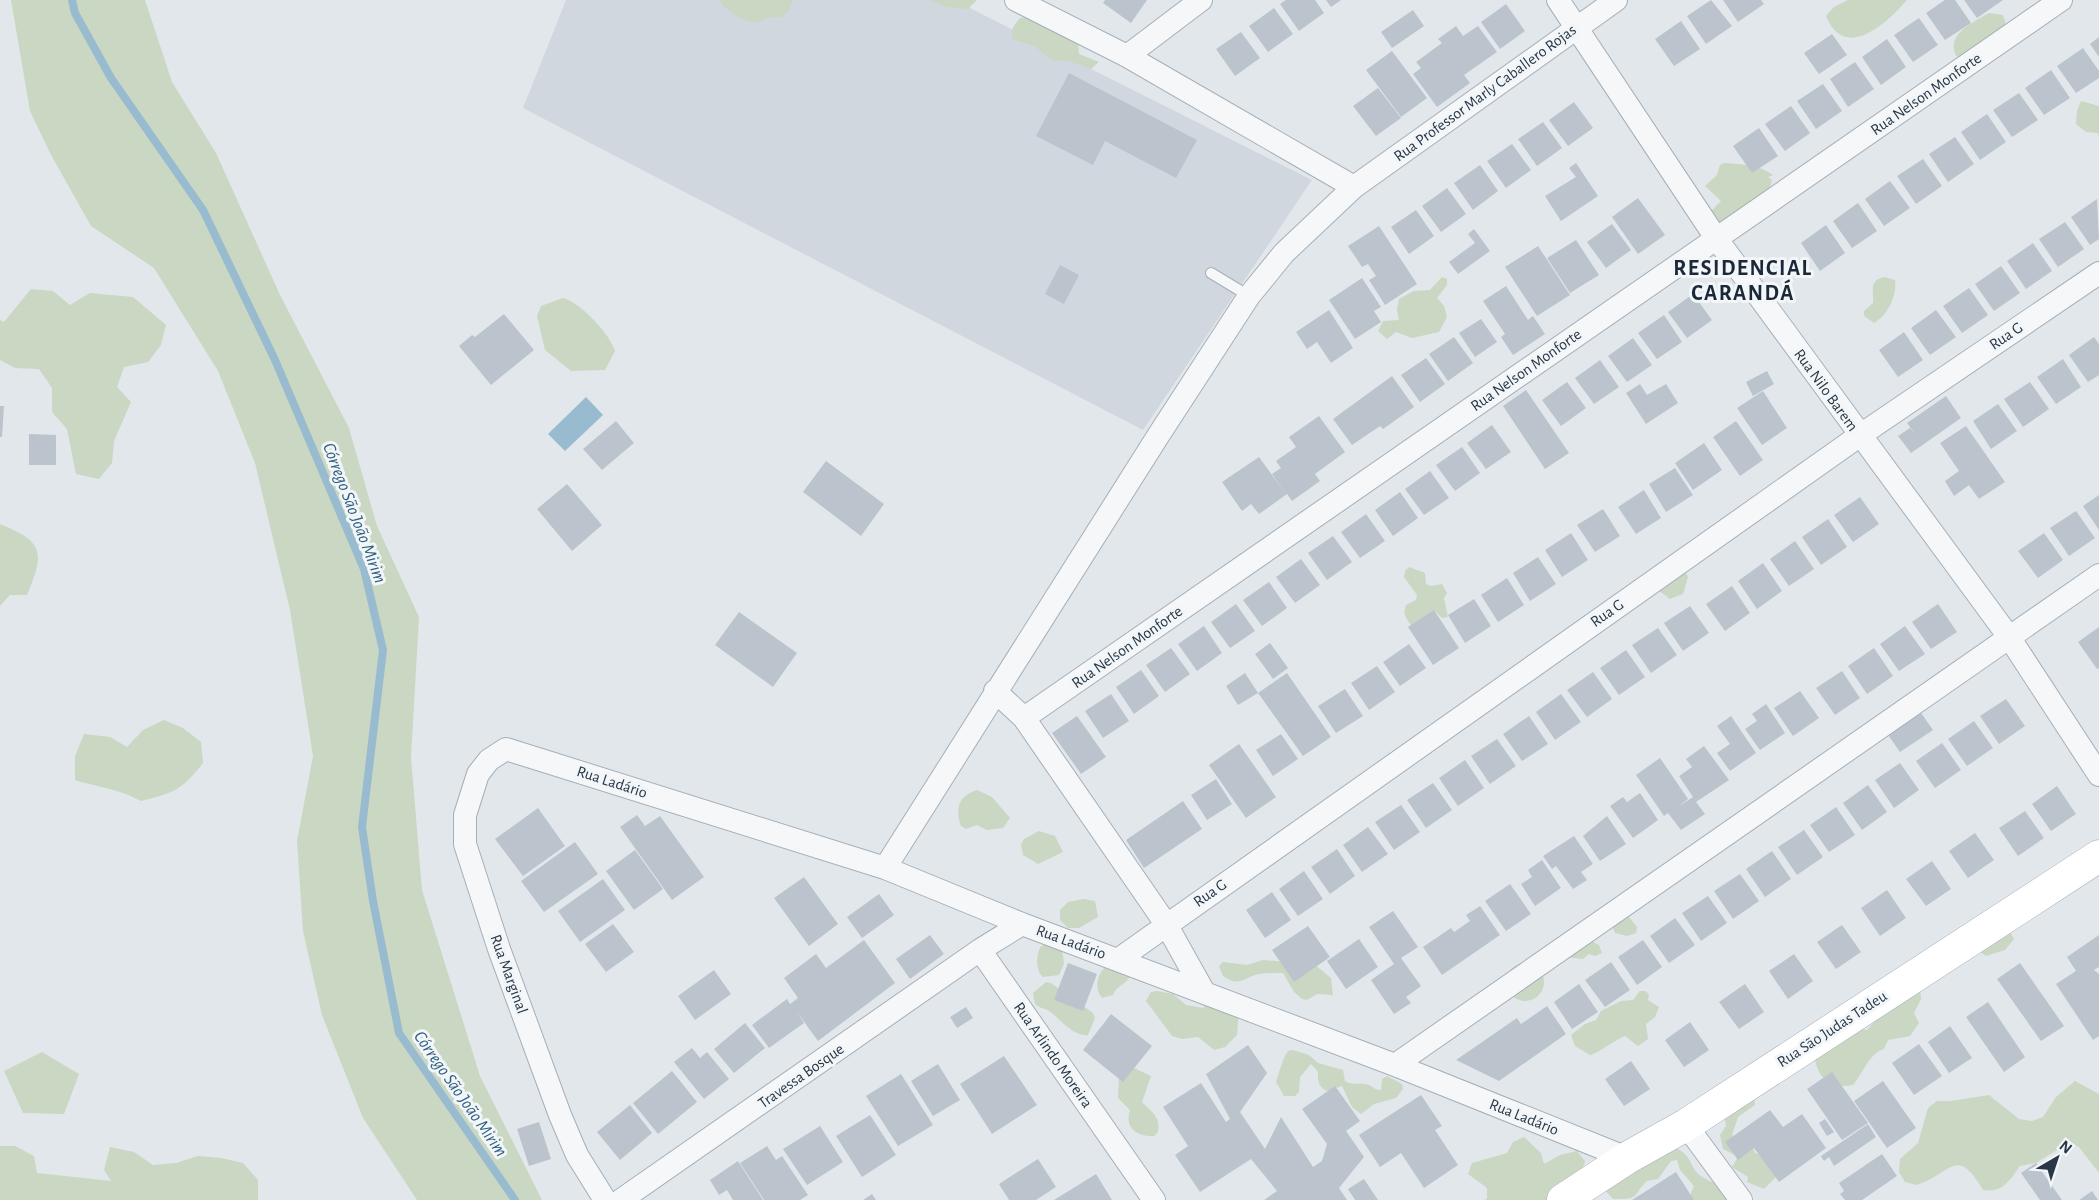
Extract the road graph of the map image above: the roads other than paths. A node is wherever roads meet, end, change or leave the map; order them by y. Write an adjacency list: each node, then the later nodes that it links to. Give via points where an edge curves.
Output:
1 (1016, 0): 7 (street)
2 (1201, 0): 7 (street)
3 (1558, 0): 6 (street, Rua Nilo Barem)
4 (1616, 0): 6 (street, Rua Professor Marly Caballero Rojas)
5 (2061, 0): 9 (street, Rua Nelson Monforte)
6 (1576, 28): 8 (street, Rua Professor Marly Caballero Rojas); 9 (street, Rua Nilo Barem)
7 (1127, 56): 8 (street)
8 (1354, 187): 12 (street, Rua Professor Marly Caballero Rojas, via 1284,253)
9 (1716, 238): 13 (street, Rua Nilo Barem); 17 (street, Rua Nelson Monforte)
10 (1211, 273): 12 (lane)
11 (2099, 273): 13 (street, Rua G)
12 (1249, 296): 16 (street, Rua Professor Marly Caballero Rojas)
13 (1859, 436): 15 (street, Rua Nilo Barem); 23 (street, Rua G)
14 (2099, 575): 15 (street)
15 (2009, 637): 19 (street, Rua Nilo Barem); 27 (street)
16 (995, 691): 17 (street); 21 (street, Rua Professor Marly Caballero Rojas)
17 (1024, 718): 23 (street)
18 (506, 749): 21 (street, Rua Ladário); 30 (street, Rua Marginal, via 489,760 478,774 465,815 465,844 560,1115 577,1155)
19 (2099, 775)
20 (2099, 856): 28 (street, Rua São Judas Tadeu)
21 (885, 868): 22 (street, Rua Ladário)
22 (1022, 924): 24 (street); 25 (street, Rua Ladário)
23 (1166, 924): 25 (street, Rua G); 26 (street)
24 (980, 950): 31 (street, Travessa Bosque); 32 (street, Rua Arlindo Moreira)
25 (1119, 959): 26 (street, Rua Ladário)
26 (1204, 992): 27 (street, Rua Ladário)
27 (1395, 1065): 29 (street, Rua Ladário)
28 (1686, 1125): 29 (street, Rua São Judas Tadeu); 34 (street)
29 (1627, 1158): 33 (street, Rua São Judas Tadeu)
30 (605, 1200)
31 (621, 1200)
32 (1154, 1200)
33 (1563, 1200)
34 (1742, 1200)

